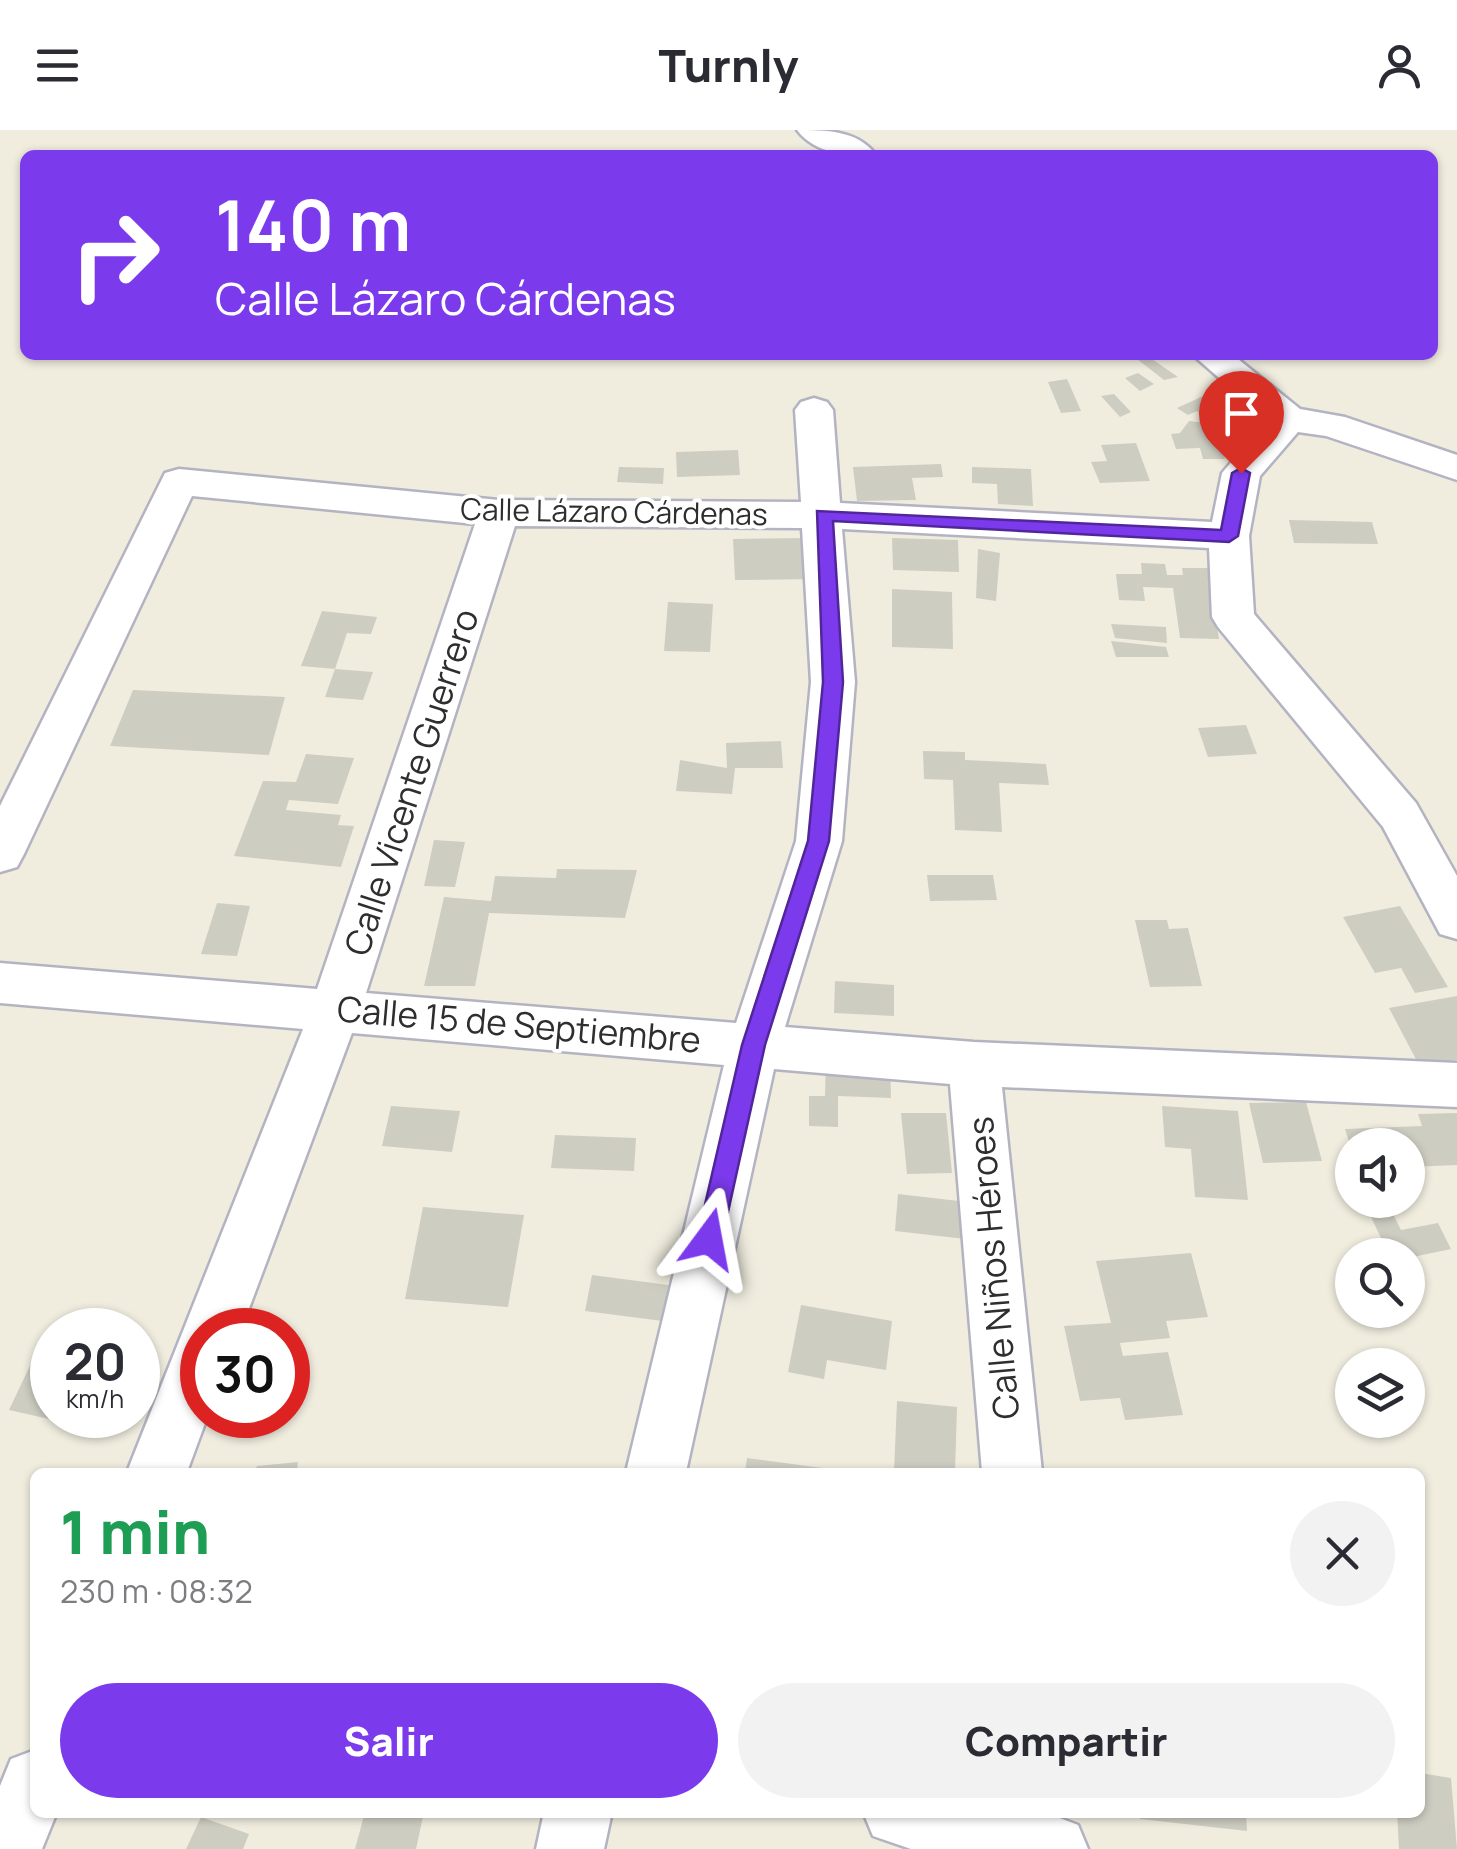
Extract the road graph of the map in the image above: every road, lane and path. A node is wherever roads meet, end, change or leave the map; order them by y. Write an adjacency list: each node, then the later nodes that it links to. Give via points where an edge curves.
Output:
1 (812, 130): 2 (street)
2 (850, 150)
3 (1218, 360): 5 (street)
4 (814, 410): 8 (street)
5 (1289, 419): 6 (street, via 1332,425); 9 (street, via 1241,473)
6 (1456, 468)
7 (499, 513): 8 (street, Calle Lázaro Cárdenas); 10 (street, Calle Lázaro Cárdenas, via 179,482); 13 (street, Calle Vicente Guerrero)
8 (823, 515): 9 (street, Calle Lázaro Cárdenas); 14 (street, via 833,682 819,841)
9 (1229, 536): 11 (street, via 1233,617 1400,815)
10 (0, 854)
11 (1457, 920)
12 (0, 983): 13 (street, Calle 15 de Septiembre)
13 (336, 1008): 14 (street, Calle 15 de Septiembre); 17 (street, Calle Vicente Guerrero)
14 (754, 1045): 15 (street, Calle 15 de Septiembre); 20 (street)
15 (974, 1064): 16 (street, Calle 15 de Septiembre); 21 (street, Calle Niños Héroes)
16 (1457, 1085)
17 (220, 1308)
18 (180, 1410): 19 (street)
19 (158, 1468)
20 (657, 1468)
21 (1012, 1468)
22 (30, 1795): 26 (street)
23 (577, 1818): 27 (street)
24 (930, 1818): 25 (street)
25 (1048, 1840)
26 (8, 1849)
27 (570, 1849)

